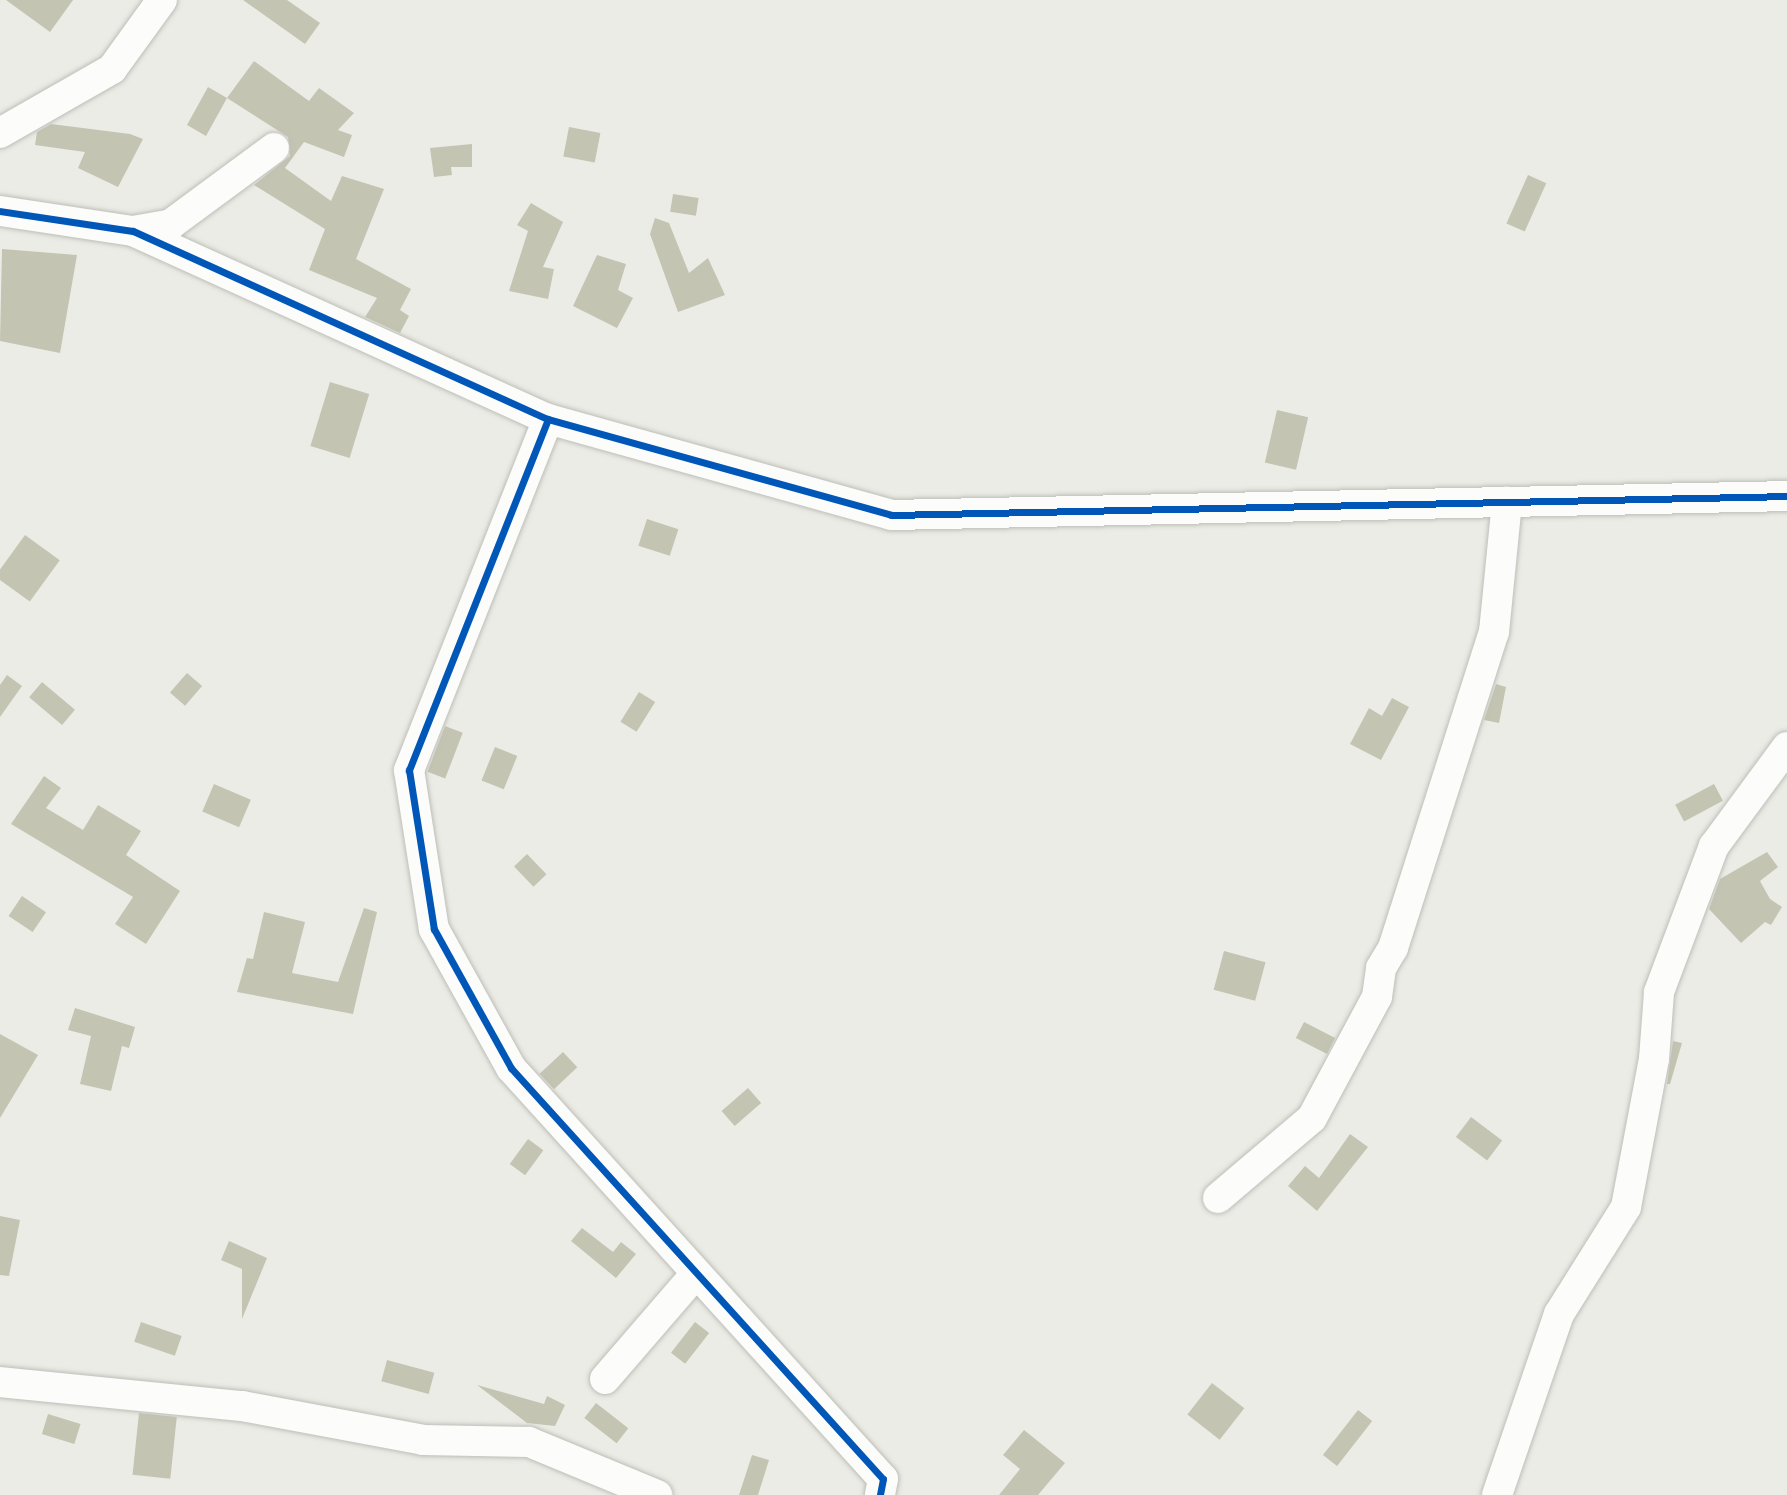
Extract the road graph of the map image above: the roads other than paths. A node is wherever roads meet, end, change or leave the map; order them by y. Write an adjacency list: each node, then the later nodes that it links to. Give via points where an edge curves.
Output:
1 (162, 0): 2 (street, via 112,69)
2 (0, 133)
3 (274, 148): 5 (street, via 172,224)
4 (0, 211): 5 (street)
5 (133, 231): 6 (street)
6 (548, 419): 8 (street, via 891,515); 11 (street, via 409,770 434,929 511,1068)
7 (1787, 496): 8 (street)
8 (1507, 502): 10 (street, via 1494,632 1393,948 1381,968 1377,997 1312,1118)
9 (1787, 747): 16 (street, via 1714,846 1659,992 1654,1059 1626,1208 1559,1314)
10 (1218, 1198)
11 (694, 1276): 12 (street); 15 (street, via 883,1479)
12 (605, 1379)
13 (0, 1381): 14 (street, via 187,1399 423,1440 529,1442)
14 (657, 1495)
15 (880, 1495)
16 (1497, 1495)

